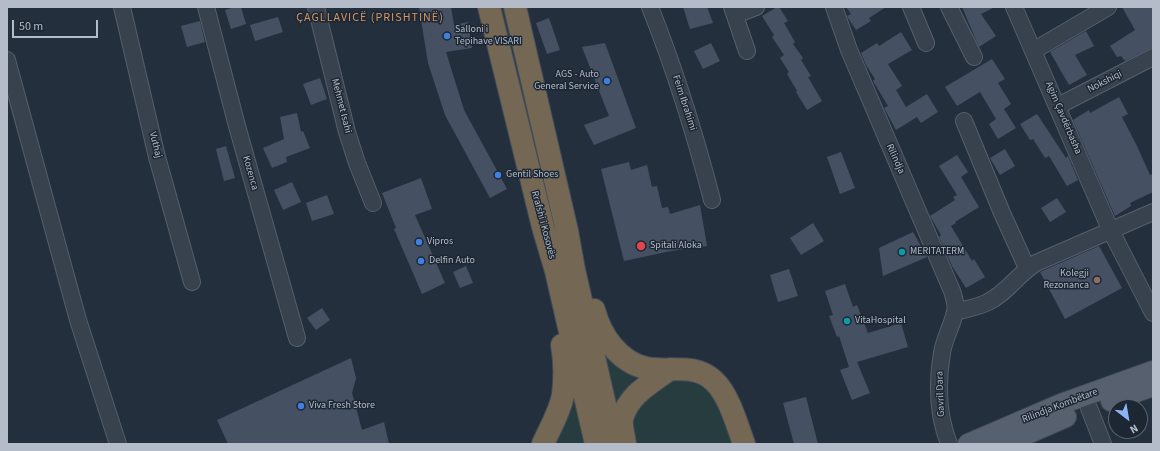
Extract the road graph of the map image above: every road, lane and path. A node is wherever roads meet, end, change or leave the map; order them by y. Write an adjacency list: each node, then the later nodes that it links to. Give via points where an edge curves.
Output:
1 (122, 7): 29 (street, Vuthaj, via 157,157)
2 (206, 7): 32 (street, Kozenca)
3 (316, 7): 23 (street, Mehmet Isahi, via 347,132)
4 (489, 7): 25 (highway, Rrafshi i Kosovës)
5 (515, 7): 27 (highway, Rrafshi i Kosovës)
6 (650, 7): 22 (street, Feim Ibrahimi, via 699,148)
7 (756, 7): 13 (street)
8 (834, 7): 30 (street, Rilindja, via 849,50 952,291)
9 (911, 7): 14 (street)
10 (949, 7): 17 (street)
11 (1014, 7): 16 (street, Agim Çavdërbasha)
12 (1108, 7): 16 (street)
13 (733, 11): 15 (street)
14 (926, 43)
15 (747, 51)
16 (1033, 51): 20 (street, Agim Çavdërbasha)
17 (974, 57)
18 (1153, 57): 20 (street, Nokshiqi)
19 (7, 60): 38 (street, via 74,306)
20 (1058, 106): 26 (street, Agim Çavdërbasha)
21 (964, 121): 28 (street)
22 (712, 200)
23 (373, 203)
24 (1153, 212): 26 (street)
25 (543, 227): 39 (highway, via 546,267 563,351 564,379 559,409); 40 (highway, Rrafshi i Kosovës, via 556,271)
26 (1110, 230): 28 (street); 31 (street, Agim Çavdërbasha)
27 (567, 231): 33 (highway, via 582,263 598,323 608,342 626,359 636,364 647,368); 41 (highway, Rrafshi i Kosovës)
28 (1026, 268): 30 (street, via 1010,287 988,302)
29 (192, 282)
30 (955, 312): 44 (street, Gavril Dara, via 946,335 939,376 943,425)
31 (1153, 313)
32 (297, 338)
33 (670, 369): 42 (highway, via 630,402 622,420); 43 (highway, via 697,371 713,380 726,400)
34 (1153, 371): 45 (main road, Rilindja Kombëtare, via 1061,404)
35 (1153, 386): 36 (main road, Rilindja Kombëtare)
36 (1089, 408): 37 (main road, Rilindja Kombëtare); 46 (street)
37 (1008, 443)
38 (118, 444)
39 (543, 444)
40 (596, 444)
41 (614, 444)
42 (625, 444)
43 (744, 444)
44 (949, 444)
45 (968, 444)
46 (1103, 444)

